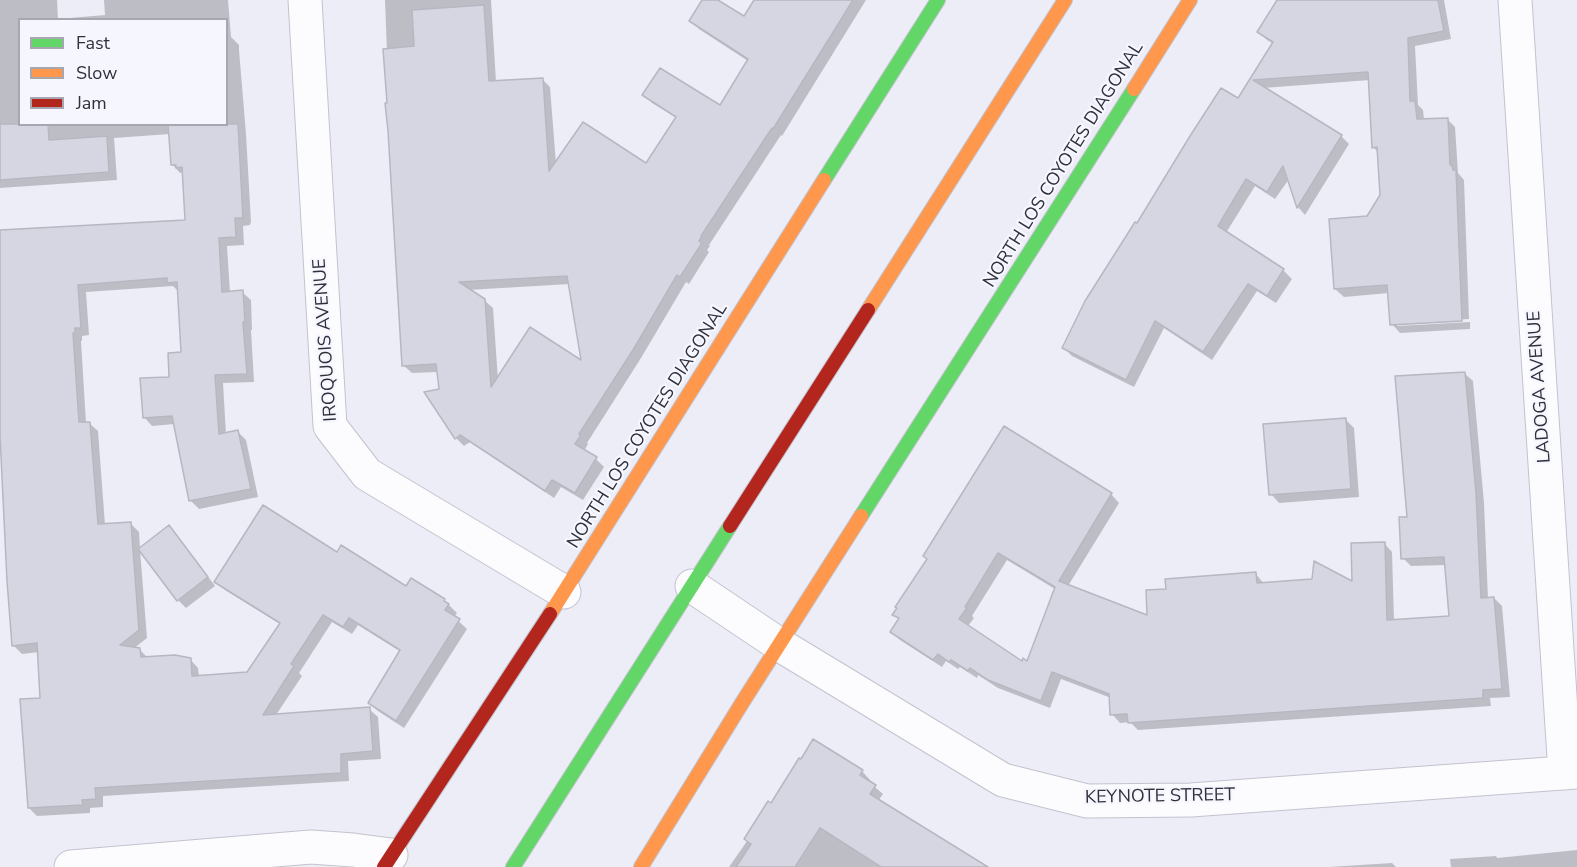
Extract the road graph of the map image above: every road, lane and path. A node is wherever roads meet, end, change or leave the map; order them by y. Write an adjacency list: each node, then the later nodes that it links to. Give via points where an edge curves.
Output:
1 (305, 0): 7 (street, IROQUOIS AVENUE, via 330,426 367,474)
2 (938, 0): 7 (street, NORTH LOS COYOTES DIAGONAL)
3 (1065, 0): 6 (street)
4 (1190, 0): 8 (street, NORTH LOS COYOTES DIAGONAL)
5 (1515, 0): 9 (street, LADOGA AVENUE)
6 (692, 585): 8 (street, KEYNOTE STREET); 12 (street)
7 (564, 591): 10 (street, NORTH LOS COYOTES DIAGONAL)
8 (780, 645): 9 (street, KEYNOTE STREET, via 1003,780 1087,801 1191,800); 13 (street, NORTH LOS COYOTES DIAGONAL)
9 (1571, 773)
10 (388, 861): 11 (street, via 353,850 310,847)
11 (71, 867)
12 (513, 867)
13 (641, 867)

